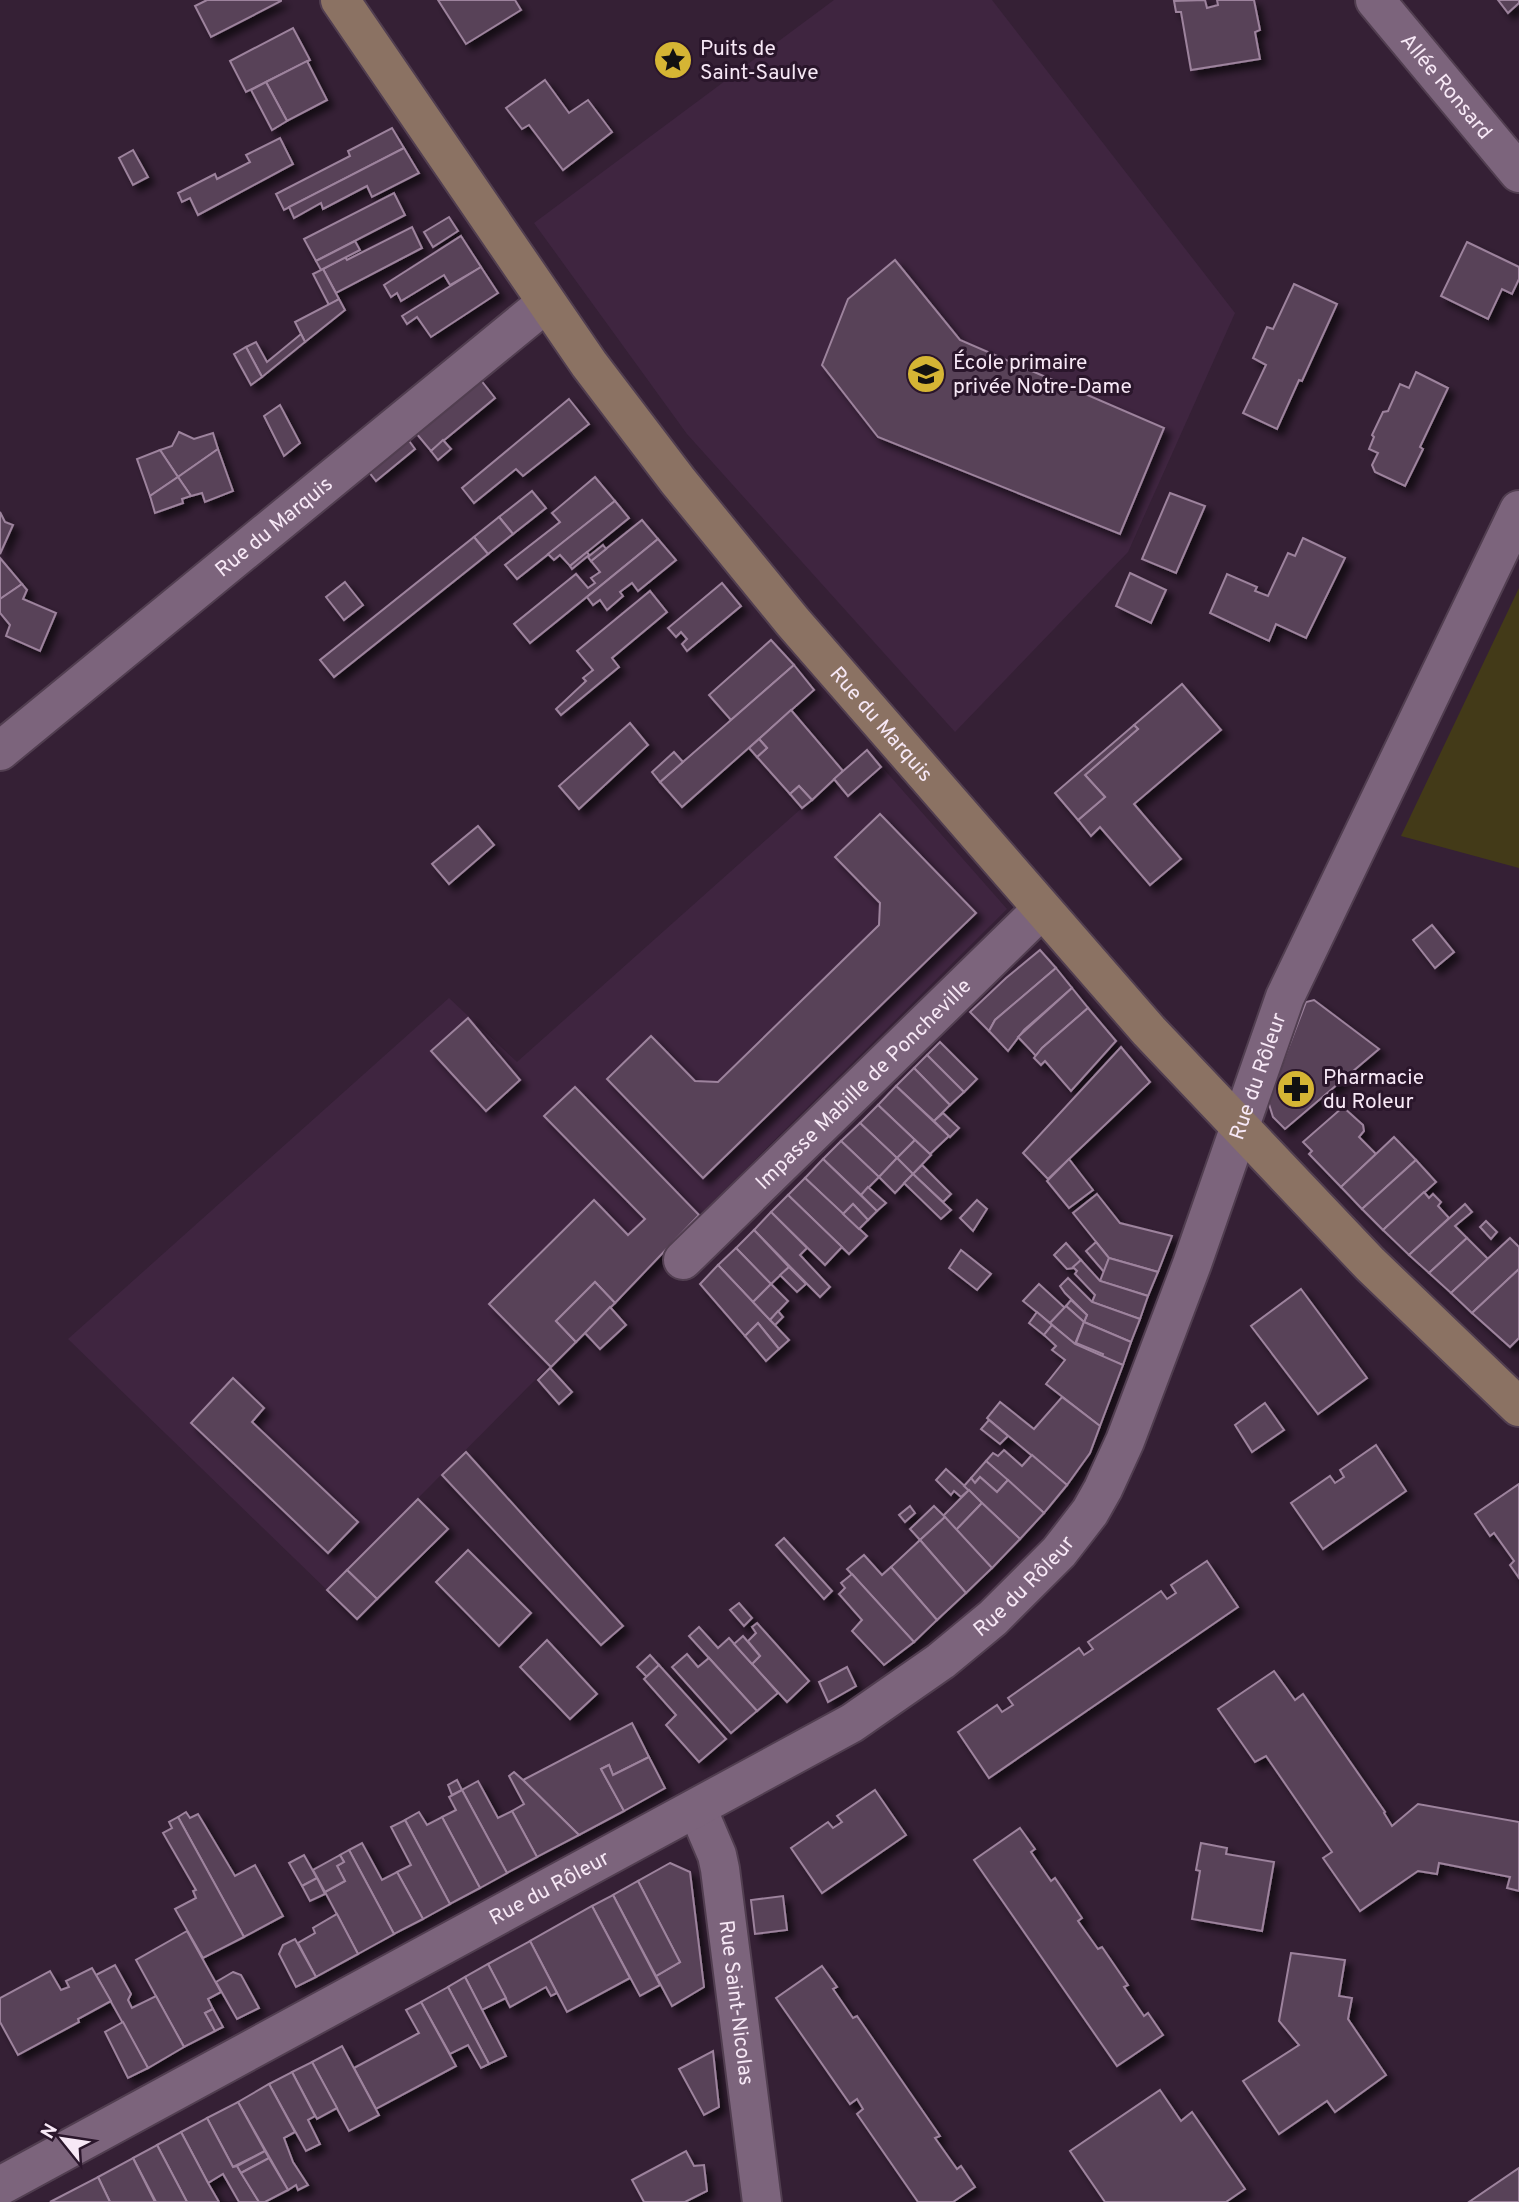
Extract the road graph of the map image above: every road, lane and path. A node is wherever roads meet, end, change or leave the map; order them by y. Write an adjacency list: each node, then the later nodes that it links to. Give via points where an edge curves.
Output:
1 (340, 0): 4 (main road, Rue du Marquis)
2 (1375, 0): 3 (street, Allée Ronsard)
3 (1519, 173)
4 (546, 303): 6 (street, Rue du Marquis); 7 (main road, Rue du Marquis, via 678,481 793,622)
5 (1519, 510): 8 (street, Rue du Rôleur, via 1285,997)
6 (0, 751)
7 (1042, 909): 8 (main road, Rue du Marquis); 9 (street, Impasse Mabille de Poncheville)
8 (1239, 1128): 10 (main road, Rue du Marquis, via 1378,1273); 11 (street, Rue du Rôleur, via 1125,1441 1075,1534 993,1618 910,1684 826,1738)
9 (683, 1260)
10 (1519, 1407)
11 (697, 1808): 12 (street, Rue du Rôleur); 13 (street, Rue Saint-Nicolas, via 720,1869)
12 (0, 2186)
13 (762, 2202)

